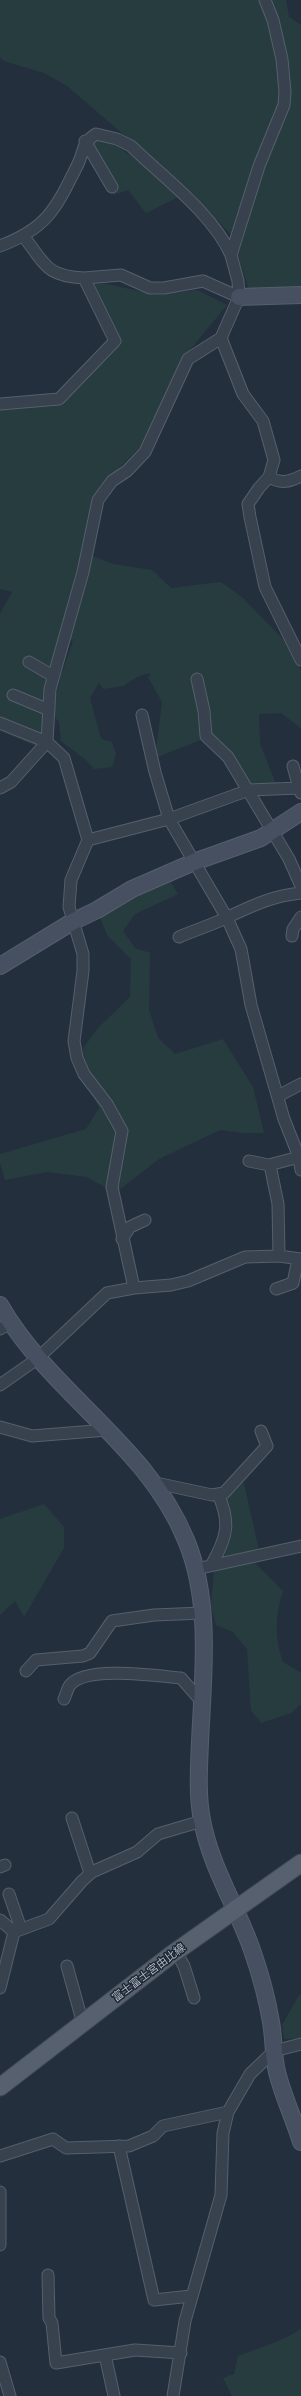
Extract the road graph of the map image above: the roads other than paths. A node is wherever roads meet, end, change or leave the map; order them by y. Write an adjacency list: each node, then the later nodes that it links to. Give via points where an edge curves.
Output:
1 (265, 0): 6 (street, via 273,20 282,60 284,105 259,166)
2 (85, 141): 3 (street); 4 (street, via 79,162 47,219); 6 (street, via 96,134 117,139 131,146 202,213 218,232)
3 (112, 188)
4 (24, 237): 5 (street); 7 (street, via 51,272 66,277)
5 (0, 246)
6 (231, 255): 9 (street, via 238,281)
7 (84, 278): 9 (street, via 121,275 150,288 203,281); 11 (street, via 115,341 59,399)
8 (301, 295): 9 (street)
9 (239, 297): 10 (street)
10 (221, 338): 13 (street, via 243,394 263,421 274,460); 16 (street, via 188,359 150,444 127,470 112,481 98,500 83,572)
11 (0, 404)
12 (301, 476): 13 (street, via 287,482 277,482)
13 (269, 477): 14 (street, via 248,504 250,517 265,587)
14 (301, 660)
15 (29, 662): 16 (street)
16 (53, 676): 19 (street)
17 (197, 680): 25 (street, via 206,736 228,757)
18 (12, 695): 19 (street)
19 (49, 710): 22 (street)
20 (142, 715): 28 (street)
21 (0, 723): 22 (street)
22 (47, 742): 24 (street, via 11,782); 30 (street, via 64,758)
23 (293, 766): 26 (street)
24 (0, 788)
25 (249, 790): 26 (street); 28 (street); 29 (street)
26 (300, 791)
27 (301, 812): 29 (street)
28 (169, 819): 30 (street); 31 (street)
29 (274, 832): 31 (street); 32 (street)
30 (88, 840): 36 (street, via 71,880 68,907)
31 (194, 862): 35 (street); 36 (street, via 132,889)
32 (301, 886)
33 (301, 894): 35 (street, via 280,896 253,904)
34 (301, 917): 37 (street, via 293,929)
35 (227, 918): 38 (street); 41 (street, via 241,949 252,1005)
36 (72, 922): 39 (street); 47 (street, via 83,954 84,971 74,1042 77,1058 84,1074 107,1104 122,1131 112,1186)
37 (292, 936)
38 (178, 937)
39 (0, 966)
40 (301, 1084): 41 (street)
41 (278, 1096): 42 (street)
42 (299, 1157): 44 (street); 45 (street)
43 (249, 1161): 44 (street)
44 (270, 1165): 48 (street, via 278,1204)
45 (301, 1170)
46 (145, 1220): 47 (street, via 130,1227)
47 (122, 1239): 50 (street)
48 (279, 1256): 49 (street); 50 (street, via 245,1257 188,1281)
49 (300, 1259): 51 (street, via 293,1283)
50 (134, 1288): 54 (street, via 107,1293)
51 (276, 1289)
52 (0, 1305): 53 (street)
53 (5, 1326): 54 (street)
54 (37, 1359): 55 (street); 57 (street)
55 (0, 1385)
56 (0, 1426): 57 (street, via 32,1436)
57 (107, 1430): 59 (street)
58 (261, 1431): 60 (street, via 268,1446 224,1493)
59 (156, 1483): 60 (street, via 212,1495); 63 (street, via 186,1539)
60 (218, 1494): 62 (street, via 227,1523 222,1546)
61 (301, 1546): 62 (street)
62 (212, 1564): 63 (street)
63 (196, 1569): 64 (street)
64 (202, 1613): 65 (street, via 154,1615 112,1621 90,1653 83,1656 36,1660); 67 (street)
65 (26, 1671)
66 (64, 1699): 67 (street, via 71,1685 81,1678 137,1674 181,1678)
67 (202, 1702): 69 (street, via 199,1767)
68 (72, 1818): 71 (street)
69 (202, 1820): 71 (street, via 158,1834 137,1852); 73 (street)
70 (301, 1863): 73 (main road, 富士富士宮由比線)
71 (90, 1873): 75 (street, via 49,1920)
72 (9, 1894): 75 (street)
73 (235, 1908): 76 (main road, 富士富士宮由比線); 82 (street, via 252,1948 265,1993)
74 (0, 1920): 75 (street)
75 (17, 1930): 78 (street)
76 (176, 1952): 79 (street, via 184,1966); 80 (main road, 富士富士宮由比線)
77 (67, 1966): 80 (street)
78 (0, 1988)
79 (194, 1998)
80 (83, 2024): 83 (main road, 富士富士宮由比線)
81 (301, 2044): 82 (street)
82 (274, 2052): 84 (street, via 250,2074); 85 (street, via 277,2072)
83 (0, 2087)
84 (228, 2112): 86 (street, via 163,2126 153,2136 129,2146); 91 (street, via 223,2133 221,2196)
85 (301, 2142)
86 (119, 2146): 87 (street, via 66,2148 53,2139); 91 (street, via 154,2300)
87 (0, 2156)
88 (0, 2192): 89 (street)
89 (0, 2246)
90 (48, 2275): 93 (street, via 49,2318 52,2323 56,2363)
91 (191, 2296): 92 (street)
92 (181, 2353): 93 (street, via 135,2350); 97 (street)
93 (105, 2355): 96 (street)
94 (0, 2362): 95 (street)
95 (10, 2396)
96 (114, 2396)
97 (173, 2396)

